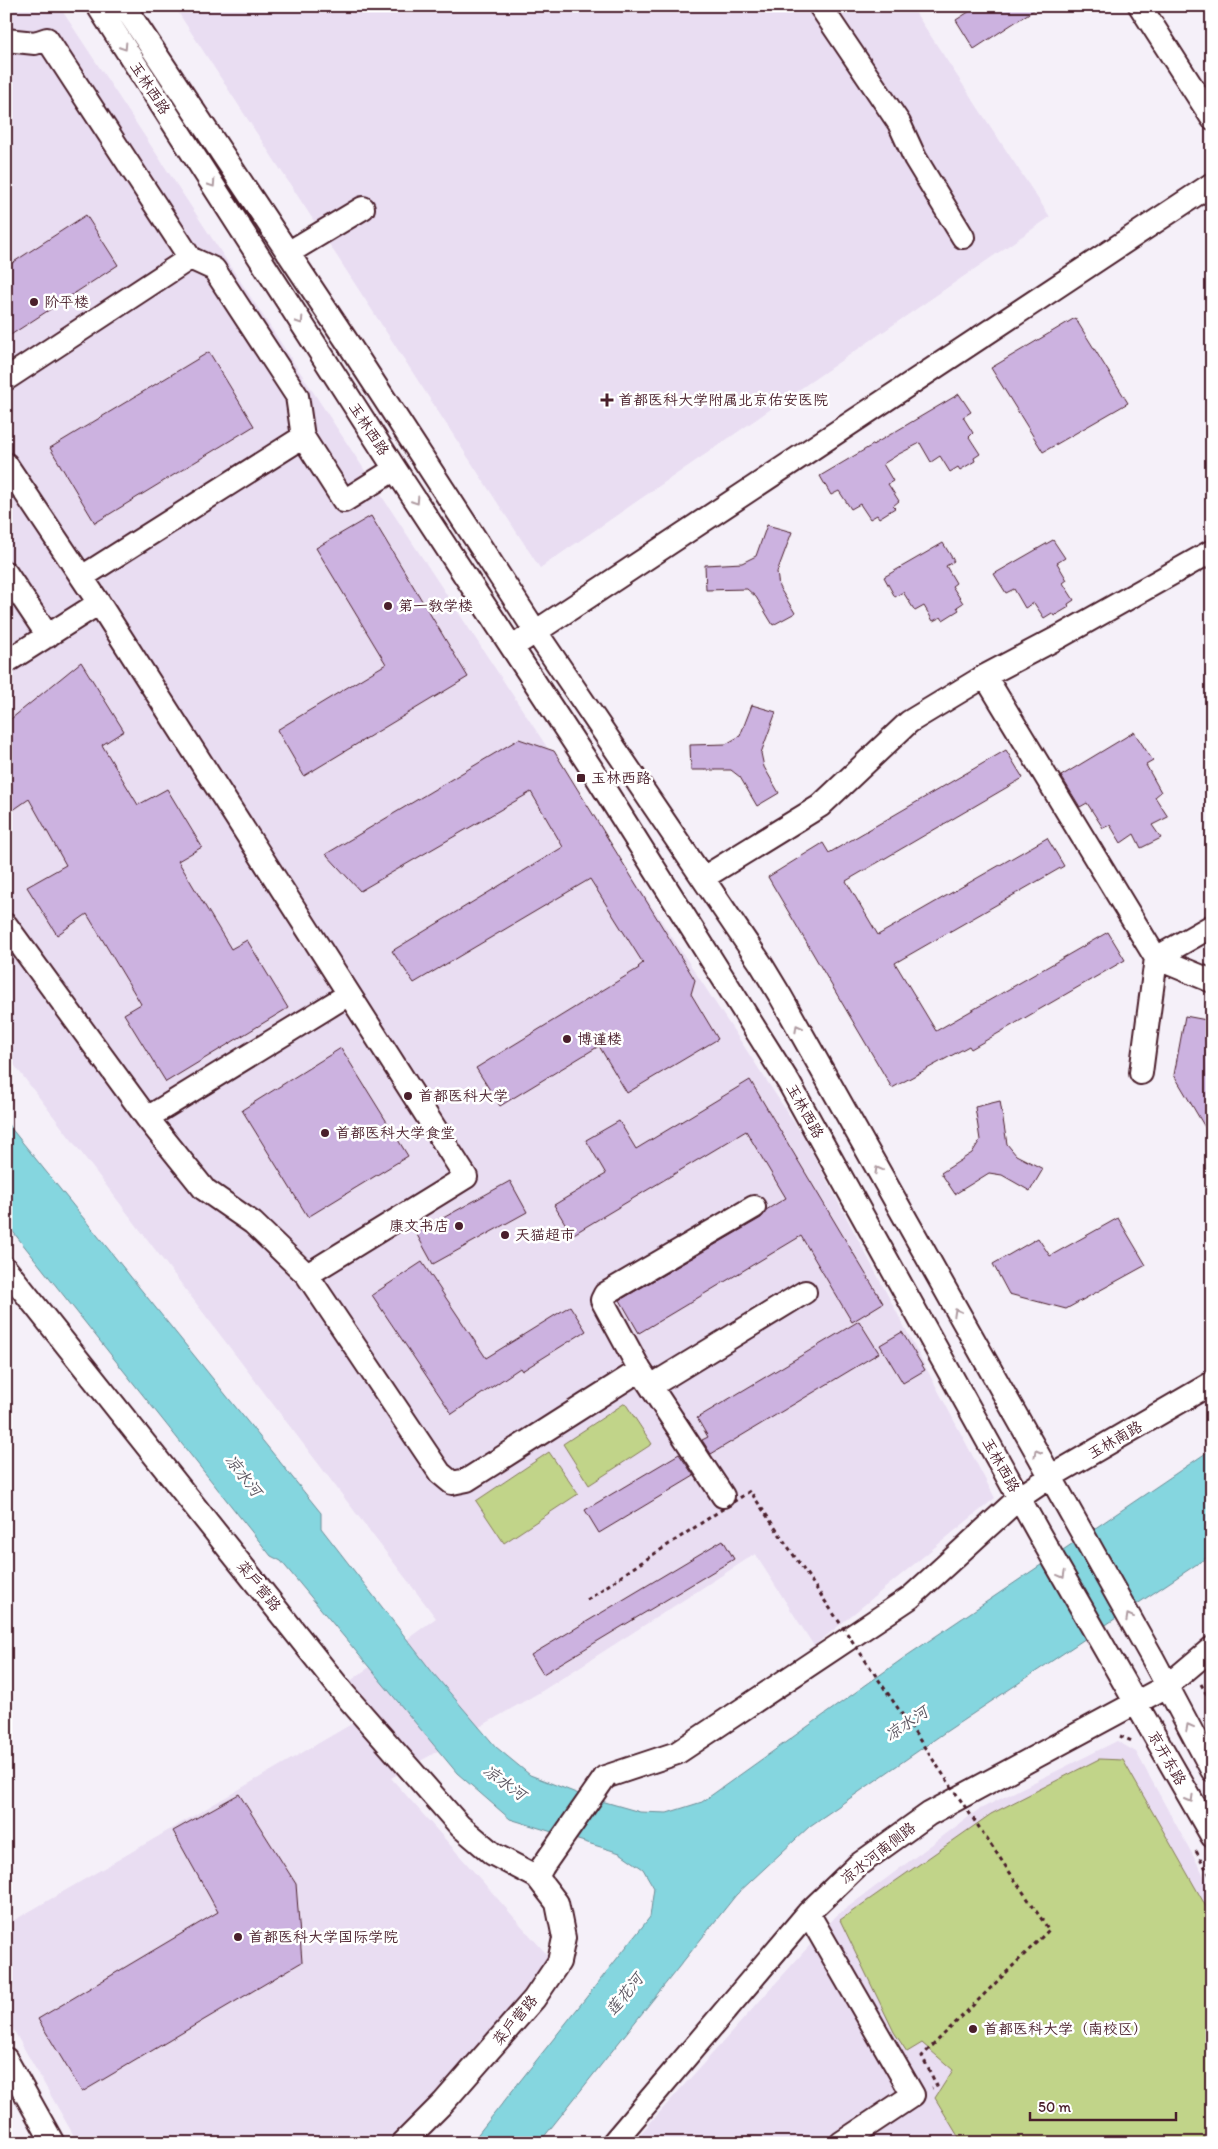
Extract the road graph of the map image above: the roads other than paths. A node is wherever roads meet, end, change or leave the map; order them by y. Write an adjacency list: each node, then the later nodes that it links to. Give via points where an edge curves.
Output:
1 (98, 6): 15 (street, 玉林西路, one-way to 15)
2 (124, 6): 10 (street, 玉林西路)
3 (820, 6): 9 (street, via 899,123 915,158)
4 (1140, 6): 6 (street)
5 (6, 40): 11 (street, via 35,43 46,39)
6 (1212, 118)
7 (1212, 184): 20 (street)
8 (363, 208): 10 (street)
9 (963, 237)
10 (288, 253): 20 (street, 玉林西路)
11 (190, 258): 12 (street); 13 (street, via 214,269 298,396)
12 (6, 380)
13 (303, 437): 15 (street, via 344,500); 18 (street)
14 (6, 464): 18 (street)
15 (395, 468): 22 (street, 玉林西路, one-way to 22)
16 (1212, 551): 24 (street)
17 (6, 573): 21 (street)
18 (82, 577): 19 (street)
19 (99, 603): 21 (street); 30 (street)
20 (536, 632): 22 (street); 25 (street, 玉林西路)
21 (48, 636): 23 (street)
22 (512, 647): 41 (street, 玉林西路, via 790,1083)
23 (6, 662)
24 (985, 676): 25 (street, via 908,722 820,806); 28 (street)
25 (703, 878): 39 (street, 玉林西路, one-way to 25, via 781,997)
26 (6, 925): 32 (street)
27 (1212, 926): 28 (street)
28 (1156, 958): 29 (street); 31 (street)
29 (1212, 981)
30 (349, 994): 32 (street); 35 (street, via 466,1176)
31 (1141, 1073)
32 (147, 1118): 35 (street, via 204,1190 253,1223)
33 (754, 1207): 37 (street, via 605,1294 604,1305)
34 (6, 1269): 48 (street, 菜户营路, via 345,1695 460,1826 493,1854)
35 (307, 1275): 37 (street, via 440,1473 452,1483 467,1480)
36 (805, 1292): 37 (street)
37 (645, 1378): 40 (street)
38 (1212, 1383): 39 (street, 玉林南路)
39 (1050, 1477): 41 (street, 玉林南路); 44 (street, 玉林西路, one-way to 39)
40 (723, 1496)
41 (1019, 1498): 43 (street, 玉林西路, one-way to 43); 48 (street, 玉林南路, bridge, via 903,1602 677,1753 605,1778)
42 (1212, 1648): 44 (street, 凉水河南侧路)
43 (1122, 1681): 45 (street, 京开东路)
44 (1166, 1686): 45 (street, 凉水河南侧路); 46 (street, one-way to 44)
45 (1135, 1703): 47 (street, 京开东路, one-way to 47); 49 (street, 凉水河南侧路, via 929,1814 858,1865)
46 (1212, 1770)
47 (1202, 1840)
48 (540, 1872): 52 (street, 菜户营路, via 557,1903 564,1938 559,1962 534,1999 443,2103)
49 (808, 1913): 53 (street, 凉水河南侧路); 54 (street, via 913,2095)
50 (6, 2059): 51 (street)
51 (54, 2143)
52 (403, 2143)
53 (612, 2143)
54 (841, 2143)

